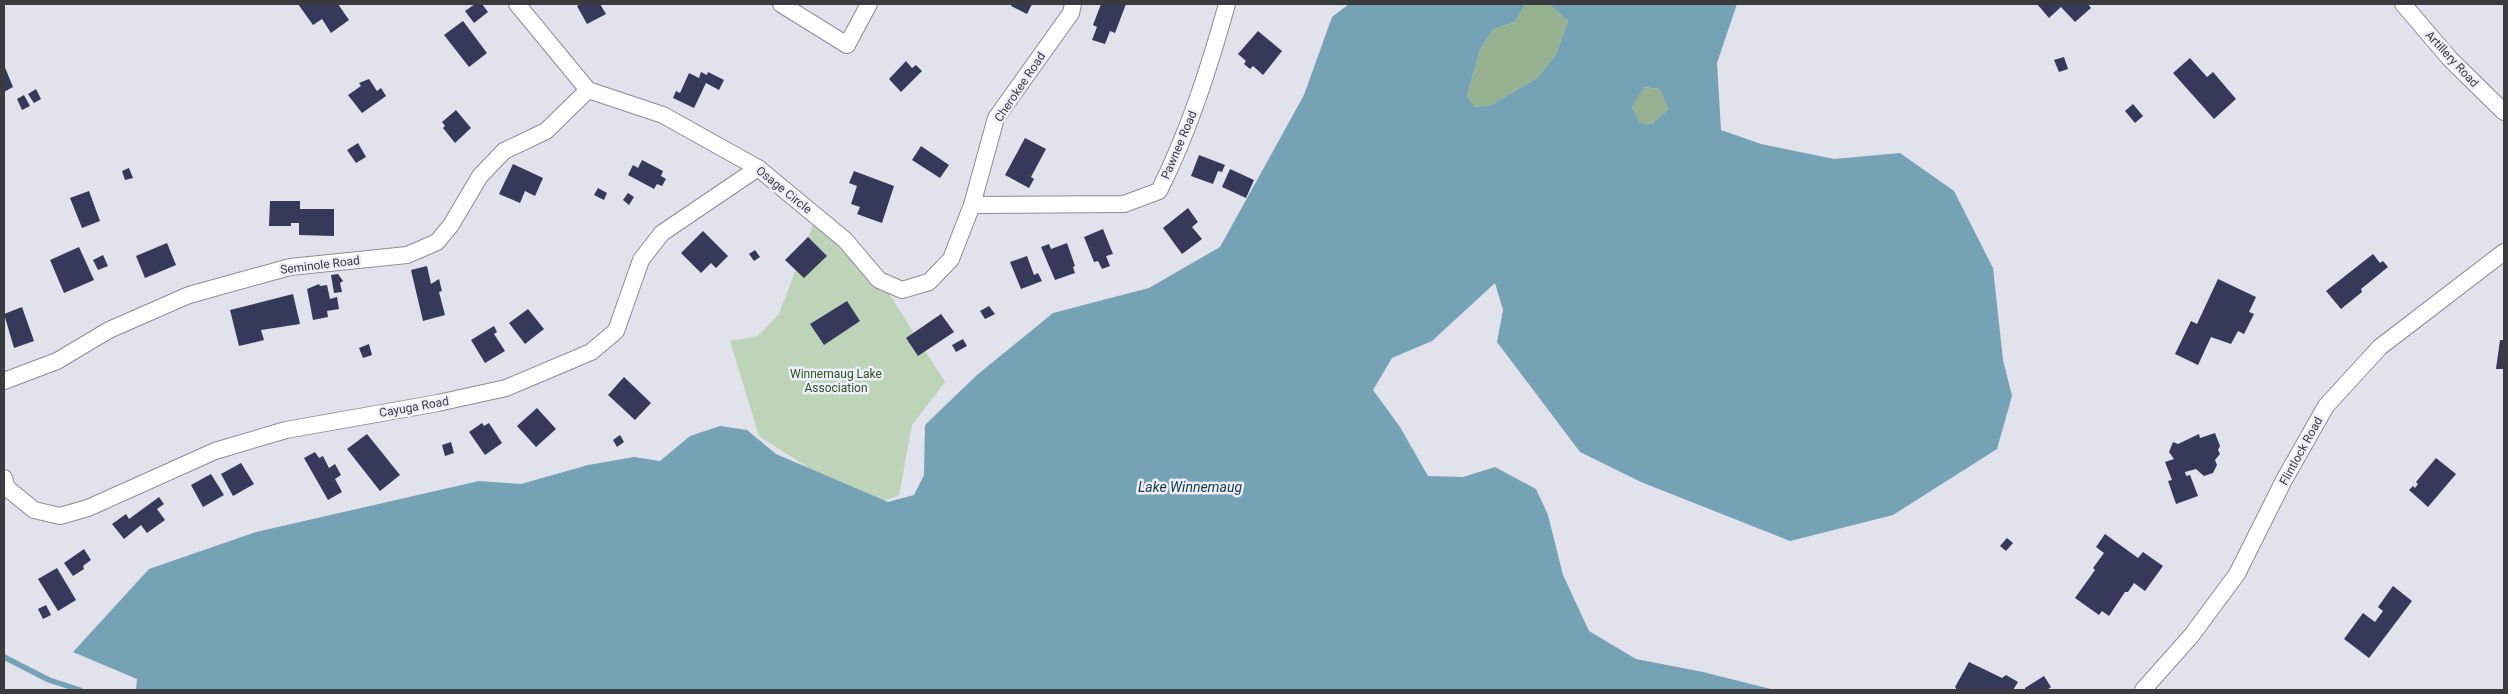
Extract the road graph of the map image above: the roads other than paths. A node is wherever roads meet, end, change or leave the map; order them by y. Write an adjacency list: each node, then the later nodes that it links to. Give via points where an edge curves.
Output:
1 (517, 4): 7 (street)
2 (781, 4): 3 (street, via 846,45)
3 (869, 4)
4 (1073, 4): 10 (street, Cherokee Road, via 1071,13 996,118)
5 (1227, 4): 10 (street, Pawnee Road, via 1181,145 1159,191 1124,204)
6 (2403, 4): 8 (street, Artillery Road, via 2450,59)
7 (588, 90): 9 (street, Osage Circle, via 663,115); 12 (street, Seminole Road, via 546,131 504,151 480,176 437,242 407,255 290,267 189,295 108,330 57,361)
8 (2504, 112)
9 (758, 168): 10 (street, Osage Circle, via 845,240 879,280 902,290 929,282 951,260); 13 (street, Cayuga Road, via 662,232 641,260 616,331 591,352 506,388 286,430 215,451 88,508 60,516 34,510 7,488)
10 (972, 205)
11 (2504, 252): 14 (street, Flintlock Road, via 2380,347 2326,406 2237,574 2191,636)
12 (4, 381)
13 (4, 478)
14 (2143, 690)

